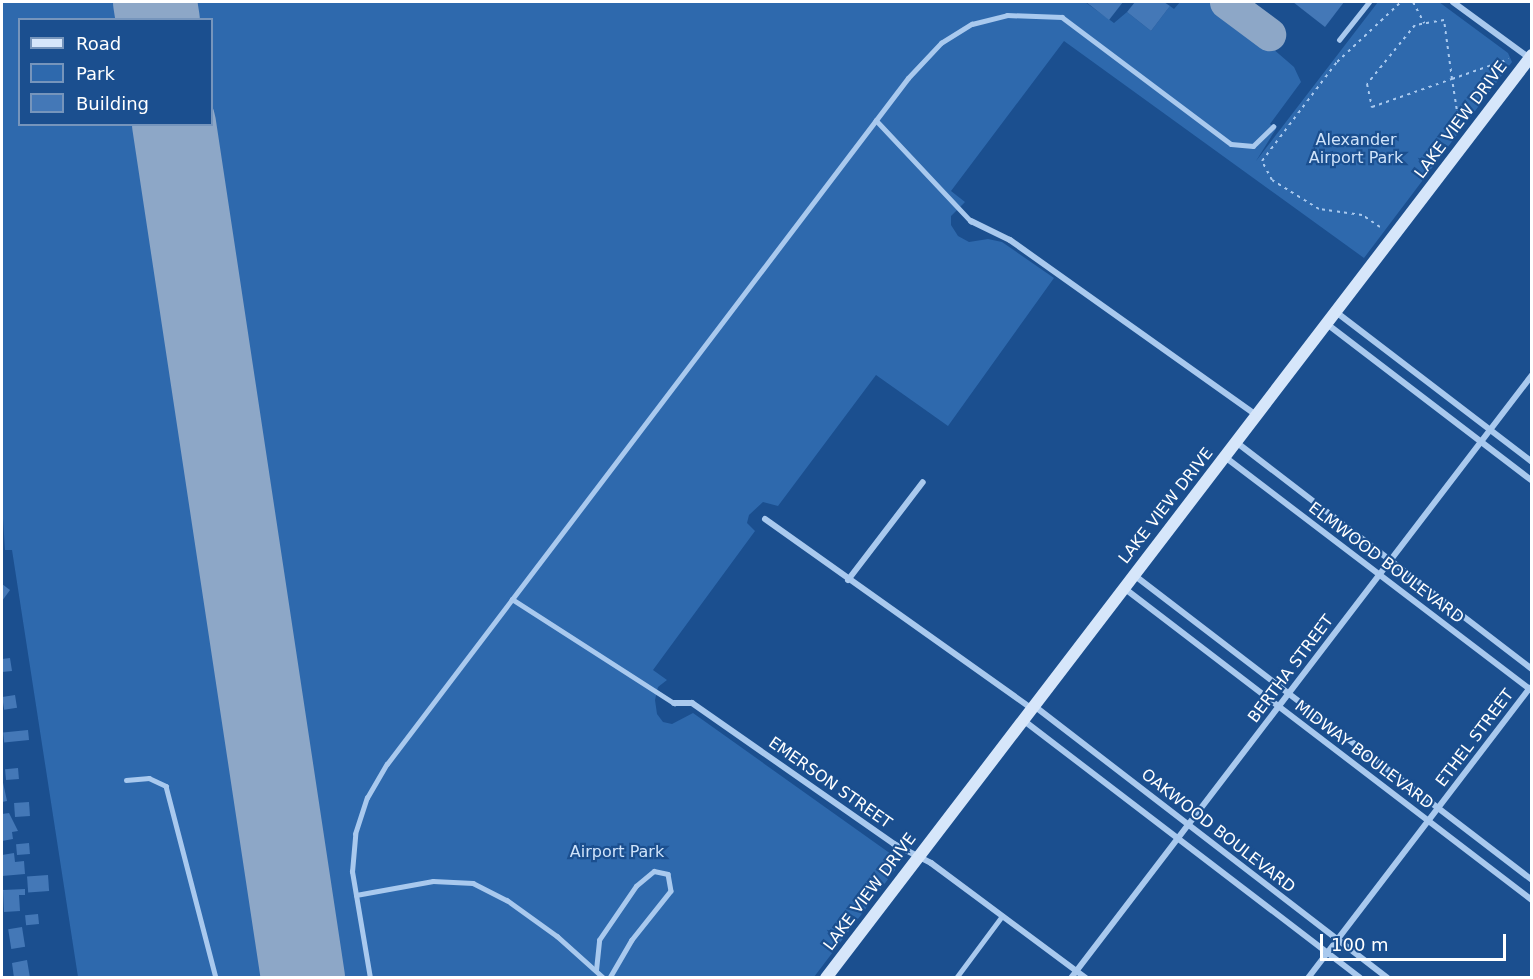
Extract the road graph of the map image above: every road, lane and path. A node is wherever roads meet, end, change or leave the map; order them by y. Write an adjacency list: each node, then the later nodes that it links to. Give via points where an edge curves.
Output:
1 (1369, 2): 6 (lane)
2 (1401, 2): 14 (path, via 1337,62 1262,161 1272,180 1319,209 1362,215)
3 (1413, 2): 5 (path)
4 (1453, 2): 7 (street)
5 (1424, 23): 9 (path, via 1444,20); 9 (path, via 1411,29 1367,84 1372,107)
6 (1339, 40)
7 (1531, 57): 15 (street, LAKE VIEW DRIVE)
8 (1509, 59): 9 (path)
9 (1452, 79): 11 (path)
10 (876, 120): 12 (lane, via 941,43 972,24 1007,15 1062,17 1234,146 1257,145); 13 (lane); 32 (lane)
11 (1459, 124)
12 (1273, 127)
13 (971, 221): 18 (street, via 1010,240)
14 (1380, 227)
15 (1336, 312): 16 (street, LAKE VIEW DRIVE); 19 (street)
16 (1327, 324): 18 (street, LAKE VIEW DRIVE); 21 (street)
17 (1532, 375): 19 (street, BERTHA STREET)
18 (1257, 416): 20 (street, LAKE VIEW DRIVE)
19 (1490, 430): 21 (street, BERTHA STREET); 23 (street)
20 (1236, 442): 22 (street, LAKE VIEW DRIVE); 27 (street, ELMWOOD BOULEVARD)
21 (1480, 442): 25 (street); 27 (street, BERTHA STREET)
22 (1225, 456): 28 (street, LAKE VIEW DRIVE); 29 (street, ELMWOOD BOULEVARD)
23 (1532, 462)
24 (923, 482): 30 (street)
25 (1532, 482)
26 (765, 519): 30 (street, OAKWOOD BOULEVARD)
27 (1390, 561): 29 (street, BERTHA STREET); 33 (street, ELMWOOD BOULEVARD)
28 (1134, 575): 31 (street, LAKE VIEW DRIVE); 35 (street, MIDWAY BOULEVARD)
29 (1379, 575): 34 (street, ELMWOOD BOULEVARD); 35 (street, BERTHA STREET)
30 (848, 580): 38 (street, OAKWOOD BOULEVARD)
31 (1124, 588): 37 (street, MIDWAY BOULEVARD); 38 (street, LAKE VIEW DRIVE)
32 (512, 599): 36 (lane); 47 (lane, via 387,764 367,798 355,834 352,872)
33 (1532, 669)
34 (1531, 689): 41 (street, ETHEL STREET)
35 (1289, 694): 37 (street, BERTHA STREET); 41 (street, MIDWAY BOULEVARD)
36 (674, 703): 45 (street, EMERSON STREET, via 692,703)
37 (1279, 706): 42 (street, MIDWAY BOULEVARD); 43 (street, BERTHA STREET)
38 (1032, 707): 39 (street, LAKE VIEW DRIVE); 43 (street, OAKWOOD BOULEVARD)
39 (1022, 719): 44 (street, OAKWOOD BOULEVARD); 45 (street, LAKE VIEW DRIVE)
40 (126, 780): 54 (lane, via 149,778 166,786)
41 (1438, 808): 42 (street, ETHEL STREET); 46 (street, MIDWAY BOULEVARD)
42 (1429, 821): 48 (street, MIDWAY BOULEVARD); 50 (street, ETHEL STREET)
43 (1189, 825): 44 (street, BERTHA STREET); 50 (street, OAKWOOD BOULEVARD)
44 (1178, 839): 51 (street, OAKWOOD BOULEVARD); 53 (street, BERTHA STREET)
45 (917, 857): 49 (street, EMERSON STREET); 58 (street, LAKE VIEW DRIVE)
46 (1532, 880)
47 (356, 895): 52 (lane, via 433,881 473,883 507,900); 55 (lane)
48 (1532, 900)
49 (1002, 916): 53 (street, EMERSON STREET); 59 (lane)
50 (1338, 939): 51 (street, ETHEL STREET); 64 (street, OAKWOOD BOULEVARD)
51 (1327, 953): 62 (street, ETHEL STREET); 63 (street, OAKWOOD BOULEVARD)
52 (596, 970): 56 (lane); 57 (lane, via 596,950 608,925 644,876 661,871 672,880 671,891 632,940)
53 (1076, 970): 60 (street, BERTHA STREET); 61 (street, EMERSON STREET)
54 (216, 978)
55 (370, 978)
56 (604, 978)
57 (610, 978)
58 (826, 978)
59 (956, 978)
60 (1071, 978)
61 (1086, 978)
62 (1308, 978)
63 (1360, 978)
64 (1387, 978)

